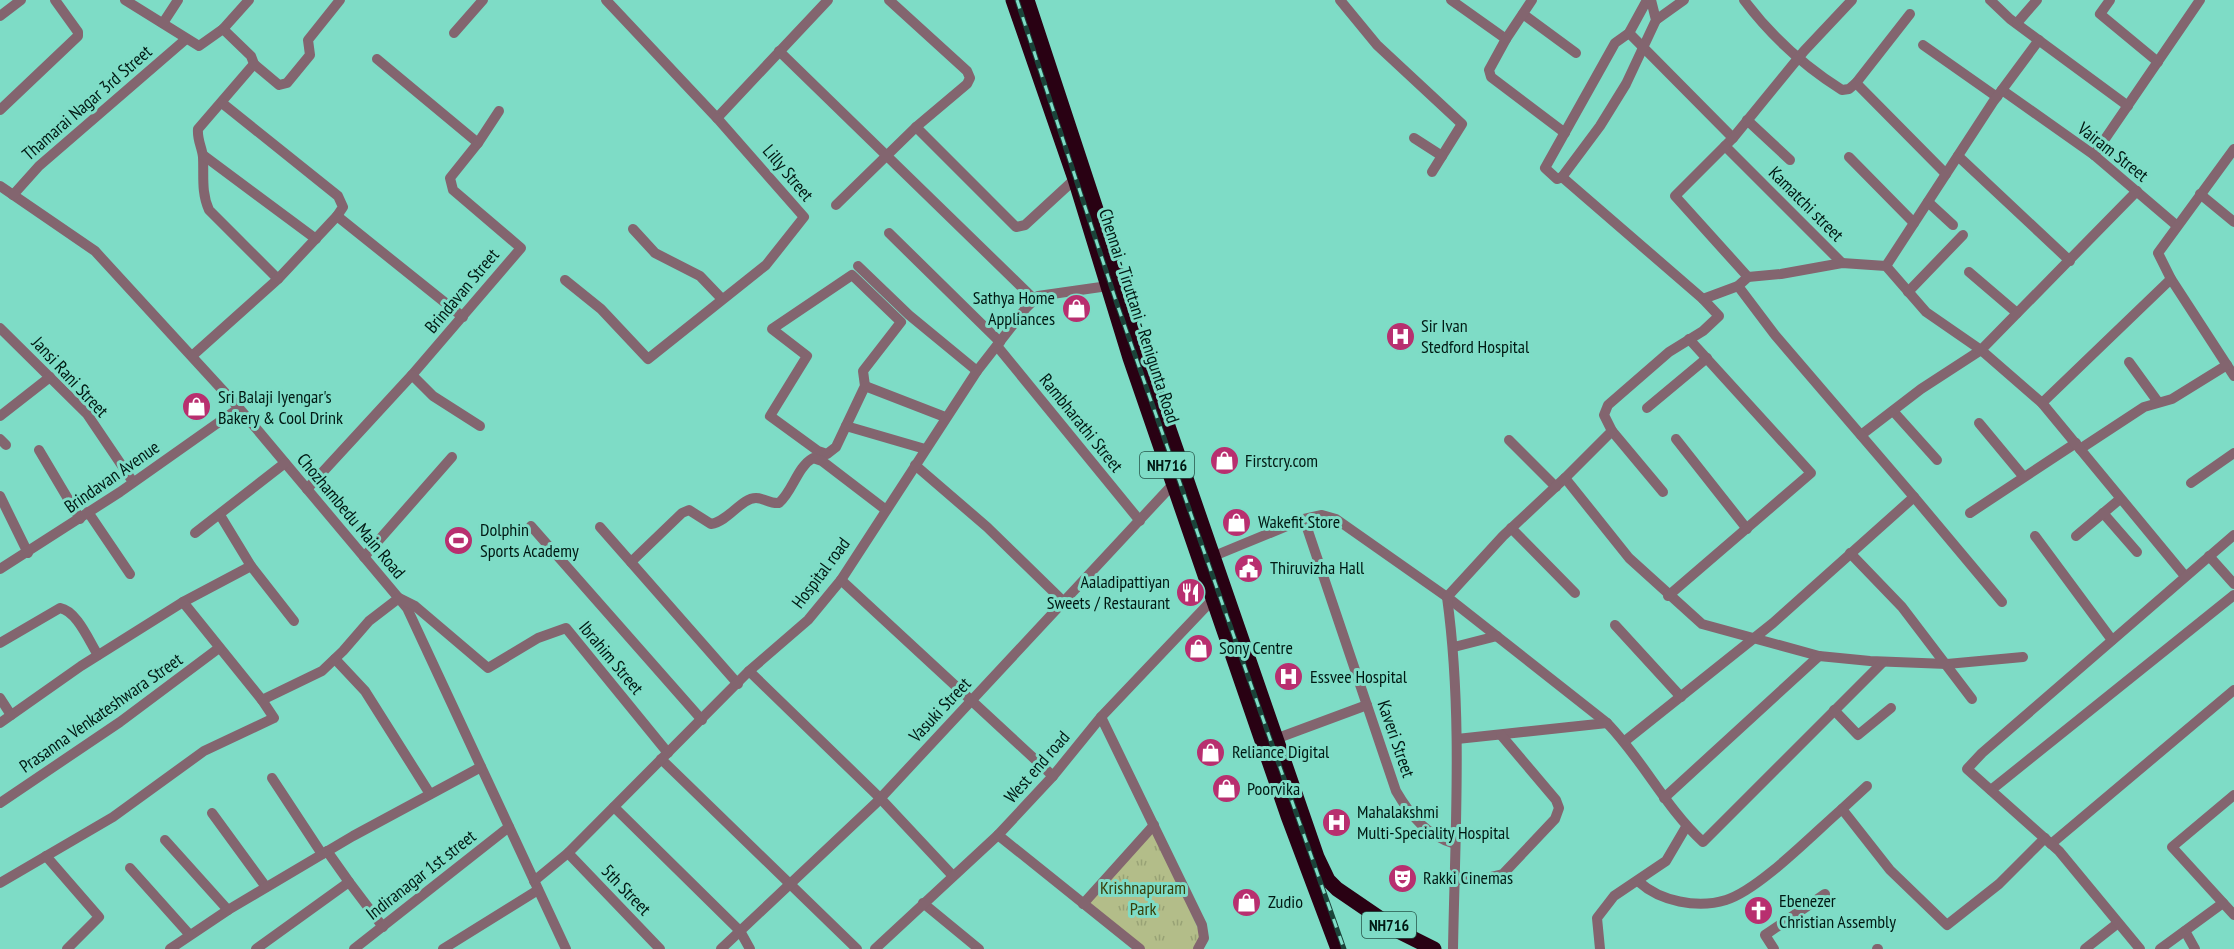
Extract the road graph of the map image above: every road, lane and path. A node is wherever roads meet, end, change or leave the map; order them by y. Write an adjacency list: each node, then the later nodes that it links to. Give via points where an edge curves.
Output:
1 (21, 0): 26 (street)
2 (55, 0): 48 (street, via 78,36)
3 (125, 0): 28 (street)
4 (178, 0): 28 (street)
5 (249, 0): 30 (street)
6 (340, 0): 43 (street, via 308,40 310,55 287,83 279,85)
7 (483, 0): 31 (street)
8 (606, 0): 50 (street)
9 (828, 0): 38 (street)
10 (889, 0): 52 (street, via 968,71 970,78)
11 (1013, 0): 68 (highway, Chennai - Tiruttani - Renigunta Road / NH716)
12 (1027, 0): 138 (highway, Chennai - Tiruttani - Renigunta Road / NH716)
13 (1340, 0): 61 (street, via 1377,45 1461,122)
14 (1451, 0): 34 (street)
15 (1532, 0): 24 (street)
16 (1649, 0): 27 (street); 32 (street)
17 (1684, 0): 27 (street)
18 (1744, 0): 40 (street, via 1761,23)
19 (1852, 0): 40 (street)
20 (1990, 0): 29 (street)
21 (2037, 0): 29 (street)
22 (2110, 0): 42 (street, via 2100,14)
23 (2200, 0): 42 (street)
24 (1523, 14): 34 (street); 39 (street)
25 (1910, 14): 44 (street)
26 (0, 16)
27 (1656, 20): 37 (street)
28 (163, 23): 33 (street)
29 (2017, 23): 35 (street)
30 (223, 29): 33 (street, via 200,46); 43 (street, via 251,56)
31 (454, 33)
32 (1629, 33): 37 (street, Kamatchi street); 53 (street, via 1615,43)
33 (186, 39): 72 (street, Thamarai Nagar 3rd Street, via 39,166)
34 (1506, 39): 53 (street, via 1490,70 1491,77)
35 (2039, 40): 45 (street); 47 (street)
36 (1923, 45): 45 (street, Vairam Street)
37 (1642, 49): 56 (street, Kamatchi street); 67 (street, via 1600,126)
38 (779, 51): 50 (street); 59 (street)
39 (1576, 53)
40 (1798, 58): 44 (street, via 1842,90 1849,90); 51 (street)
41 (377, 59): 55 (street)
42 (2158, 62): 47 (street)
43 (254, 64): 46 (street)
44 (1856, 83): 66 (street)
45 (2000, 94): 60 (street, Vairam Street); 62 (street)
46 (222, 103): 58 (street, via 198,129); 75 (street, via 338,196 343,207)
47 (2128, 106): 60 (street)
48 (0, 110)
49 (499, 111): 55 (street)
50 (717, 118): 96 (street, Lilly Street, via 804,218 766,265)
51 (1747, 120): 56 (street); 64 (street)
52 (916, 128): 59 (street); 68 (street, via 1016,226 1025,225)
53 (1565, 133): 67 (street, via 1545,168 1557,179)
54 (1414, 138): 61 (street)
55 (478, 142): 100 (street, Brindavan Street, via 450,178 453,190 521,248)
56 (1729, 142): 85 (street, Kamatchi street); 89 (street, via 1675,196)
57 (2234, 149): 71 (street)
58 (203, 155): 83 (street); 90 (street, via 202,185 209,210)
59 (888, 155): 74 (street); 98 (street)
60 (2094, 155): 70 (street, Vairam Street)
61 (1442, 156): 65 (street)
62 (1958, 156): 66 (street); 84 (street)
63 (1849, 157): 77 (street)
64 (1790, 160)
65 (1432, 172)
66 (1946, 174): 73 (street)
67 (1562, 177): 97 (street)
68 (1075, 179): 93 (highway, Chennai - Tiruttani - Renigunta Road / NH716)
69 (0, 186): 72 (street, Chozhambedu Main Road)
70 (2137, 191): 79 (street, Vairam Street); 84 (street)
71 (2200, 194): 76 (street); 79 (street)
72 (13, 195): 105 (street, Chozhambedu Main Road, via 95,251)
73 (1928, 202): 77 (street); 78 (street)
74 (836, 205)
75 (337, 216): 83 (street); 100 (street)
76 (2234, 222)
77 (1914, 223): 87 (street)
78 (1953, 225)
79 (2176, 225): 91 (street, via 2159,249)
80 (633, 229): 96 (street, via 655,253 700,276)
81 (889, 233): 103 (street, Rambharathi Street)
82 (1963, 235): 95 (street)
83 (316, 239): 90 (street)
84 (2070, 261): 99 (street)
85 (1842, 263): 87 (street); 89 (street, Kamatchi street)
86 (858, 266): 109 (street)
87 (1886, 266): 95 (street)
88 (1969, 272): 99 (street)
89 (1748, 277): 94 (street)
90 (278, 279): 105 (street)
91 (2171, 279): 108 (street); 115 (street)
92 (565, 280): 96 (street, Lilly Street, via 601,309 648,359)
93 (1108, 286): 98 (street); 138 (highway, Chennai - Tiruttani - Renigunta Road / NH716)
94 (1738, 286): 97 (street); 125 (street)
95 (1908, 292): 104 (street, via 1926,312)
96 (722, 299)
97 (1703, 299): 102 (street, via 1719,316)
98 (1035, 300): 103 (street, Hospital road)
99 (2017, 313): 104 (street)
100 (463, 317): 110 (street, Brindavan Street)
101 (0, 328): 112 (street, Jansi Rani Street)
102 (1689, 339): 106 (street); 124 (street, via 1608,405 1604,415)
103 (999, 344): 109 (street, Hospital road); 153 (street, Rambharathi Street)
104 (1980, 350): 115 (street); 118 (street)
105 (192, 356): 116 (street, Chozhambedu Main Road)
106 (1707, 358): 117 (street); 157 (street, via 1810,473)
107 (2129, 362): 114 (street)
108 (2227, 364): 111 (street); 114 (street, via 2172,399)
109 (977, 371): 120 (street, Hospital road)
110 (412, 375): 122 (street, via 433,396); 142 (street, Brindavan Street)
111 (2234, 376)
112 (50, 377): 119 (street); 139 (street, Jansi Rani Street, via 87,414)
113 (866, 386): 120 (street); 123 (street); 123 (street, via 863,371 901,322 852,275 772,329 807,356 770,416 827,454 836,447)
114 (2158, 402): 128 (street)
115 (2042, 404): 128 (street)
116 (239, 408): 134 (street, Chozhambedu Main Road); 139 (street, Brindavan Avenue)
117 (1647, 408)
118 (1893, 411): 125 (street); 133 (street)
119 (0, 416)
120 (945, 417): 129 (street, Hospital road)
121 (1978, 423): 136 (street)
122 (480, 426)
123 (846, 426): 129 (street)
124 (1612, 431): 137 (street); 143 (street)
125 (1861, 435): 145 (street)
126 (1676, 439): 157 (street)
127 (1509, 440): 141 (street)
128 (2078, 446): 136 (street); 146 (street)
129 (925, 449): 135 (street, Hospital road)
130 (39, 450): 150 (street)
131 (2234, 453): 140 (street)
132 (452, 457): 167 (street)
133 (1937, 460)
134 (285, 463): 142 (street, Chozhambedu Main Road); 151 (street)
135 (915, 465): 147 (street, Hospital road); 182 (street, via 987,527)
136 (2023, 476): 148 (street)
137 (1565, 478): 141 (street); 178 (street, via 1629,558)
138 (1180, 479): 153 (street, Vasuki Street); 165 (highway, Chennai - Tiruttani - Renigunta Road / NH716); 176 (highway, Chennai - Tiruttani - Renigunta Road / NH716)
139 (133, 482): 150 (street, Brindavan Avenue)
140 (2192, 483)
141 (1556, 487): 156 (street)
142 (307, 489): 167 (street, Chozhambedu Main Road)
143 (1663, 492)
144 (0, 496): 163 (street)
145 (1914, 497): 164 (street); 183 (street)
146 (2120, 499): 149 (street); 172 (street)
147 (886, 510): 168 (street, via 813,458 782,500 748,500 724,520 711,524 689,510); 173 (street, Hospital road)
148 (1970, 513)
149 (2103, 513): 161 (street); 162 (street)
150 (84, 515): 163 (street, Brindavan Avenue); 171 (street)
151 (220, 515): 158 (street); 169 (street)
152 (1304, 519): 165 (street); 179 (street, via 1322,515 1336,519); 206 (street, Kaveri Street)
153 (1140, 521): 182 (street, Vasuki Street)
154 (531, 526): 211 (street)
155 (600, 527): 168 (street)
156 (1510, 528): 175 (street); 179 (street)
157 (1747, 529): 178 (street)
158 (195, 533)
159 (2234, 535): 166 (street)
160 (2035, 536): 188 (street)
161 (2076, 536)
162 (2137, 552)
163 (28, 553): 170 (street, Brindavan Avenue)
164 (1850, 553): 187 (street); 197 (street, via 1902,607)
165 (1214, 556): 176 (highway, Chennai - Tiruttani - Renigunta Road / NH716)
166 (2209, 556): 172 (street); 174 (street)
167 (364, 557): 180 (street, Chozhambedu Main Road)
168 (631, 562): 199 (street)
169 (251, 566): 181 (street); 184 (street)
170 (0, 569)
171 (130, 574)
172 (2185, 576): 188 (street)
173 (841, 580): 198 (street, Hospital road, via 808,620); 205 (street)
174 (2234, 584)
175 (1575, 592)
176 (1221, 595): 210 (street, West end road); 215 (highway, Chennai - Tiruttani - Renigunta Road / NH716); 260 (highway, Chennai - Tiruttani - Renigunta Road / NH716, via 1288,816)
177 (2234, 595): 223 (street)
178 (1668, 596): 187 (street, via 1702,624)
179 (1447, 597): 186 (street); 190 (street)
180 (399, 598): 195 (street, via 369,621); 218 (street, Ibrahim Street, via 415,606 488,668 538,638 566,627); 219 (street, Chozhambedu Main Road)
181 (183, 602): 191 (street); 192 (street)
182 (1064, 602): 205 (street, Vasuki Street)
183 (2002, 602)
184 (294, 621)
185 (1614, 625): 201 (street)
186 (1497, 636): 190 (street); 213 (street)
187 (1755, 637): 193 (street); 201 (street)
188 (2112, 640): 223 (street, via 1967,769)
189 (0, 643): 192 (street, via 60,608 69,611)
190 (1454, 647): 216 (street)
191 (219, 648): 204 (street); 228 (street, Prasanna Venkateshwara Street)
192 (98, 655): 209 (street)
193 (1819, 656): 196 (street); 227 (street)
194 (2023, 657): 197 (street)
195 (335, 659): 204 (street, via 322,671); 224 (street, via 365,691)
196 (1883, 662): 197 (street); 208 (street)
197 (1947, 664): 203 (street)
198 (749, 671): 199 (street, Hospital road); 226 (street)
199 (738, 684): 211 (street, Hospital road)
200 (2234, 690): 237 (street)
201 (1681, 697): 217 (street)
202 (0, 698): 209 (street)
203 (1972, 699)
204 (262, 700): 241 (street, via 273,718 204,751 113,816)
205 (972, 700): 220 (street); 226 (street, Vasuki Street)
206 (1367, 705): 215 (street); 238 (street, Kaveri Street, via 1404,805 1428,831)
207 (1891, 708): 208 (street, via 1858,735)
208 (1834, 710): 234 (street, via 1702,842)
209 (11, 715): 212 (street)
210 (1101, 717): 220 (street, West end road); 232 (street)
211 (702, 720): 218 (street, Hospital road)
212 (0, 723)
213 (1607, 723): 214 (street); 217 (street)
214 (1501, 735): 216 (street); 244 (street, via 1556,800 1556,819 1503,874)
215 (1278, 738): 252 (highway, Chennai - Tiruttani - Renigunta Road / NH716, via 1317,857 1329,880)
216 (1457, 739): 238 (street)
217 (1625, 741): 227 (street)
218 (664, 756): 229 (street, Hospital road); 248 (street)
219 (481, 766): 224 (street); 233 (street, Chozhambedu Main Road)
220 (1053, 776): 235 (street, West end road)
221 (272, 778): 239 (street)
222 (1867, 786): 230 (street)
223 (1990, 790): 237 (street)
224 (430, 794): 239 (street)
225 (2234, 795): 254 (street, via 2172,847)
226 (880, 798): 243 (street); 248 (street, Vasuki Street)
227 (1664, 798): 234 (street)
228 (0, 804)
229 (614, 807): 240 (street, Hospital road); 261 (street)
230 (1842, 809): 237 (street, via 1890,870 1947,925); 246 (street, via 1769,873 1728,900 1686,902 1662,898)
231 (212, 813): 250 (street)
232 (1154, 825): 255 (street); 277 (street, via 1202,925 1204,938)
233 (509, 827): 249 (street, Chozhambedu Main Road); 259 (street, Indiranagar 1st street)
234 (1686, 827): 246 (street, via 1666,861)
235 (998, 835): 243 (street, West end road); 255 (street)
236 (165, 840): 256 (street)
237 (2048, 841): 258 (street)
238 (1455, 844): 244 (street)
239 (324, 853): 245 (street); 250 (street)
240 (568, 853): 249 (street, Hospital road); 270 (street, 5th Street)
241 (46, 856): 247 (street); 264 (street, via 99,917)
242 (130, 868): 263 (street)
243 (953, 876): 253 (street, West end road)
244 (1454, 880): 280 (street)
245 (349, 882): 259 (street); 266 (street)
246 (1639, 882): 281 (street, via 1614,896 1597,918)
247 (0, 883)
248 (791, 883): 261 (street, Vasuki Street); 273 (street)
249 (536, 886): 268 (street, Hospital road); 269 (street, Chozhambedu Main Road)
250 (266, 887): 256 (street)
251 (1825, 894): 282 (street, via 1766,935)
252 (1347, 897): 260 (highway, via 1336,899); 279 (highway, NH716)
253 (923, 903): 274 (street, West end road); 275 (street)
254 (2223, 903): 257 (street); 262 (street)
255 (1083, 904): 276 (street)
256 (228, 910): 263 (street)
257 (2234, 915)
258 (2118, 923): 283 (street); 284 (street)
259 (383, 927): 267 (street, Indiranagar 1st street)
260 (1331, 927): 278 (highway, Chennai - Tiruttani - Renigunta Road / NH716)
261 (740, 931): 271 (street, Vasuki Street); 272 (street)
262 (2185, 931): 285 (street); 286 (street)
263 (189, 934): 265 (street)
264 (67, 949)
265 (170, 949)
266 (256, 949)
267 (354, 949)
268 (443, 949)
269 (566, 949)
270 (660, 949)
271 (721, 949)
272 (750, 949)
273 (857, 949)
274 (875, 949)
275 (979, 949)
276 (1140, 949)
277 (1198, 949)
278 (1338, 949)
279 (1434, 949)
280 (1453, 949)
281 (1600, 949)
282 (1774, 949)
283 (2085, 949)
284 (2140, 949)
285 (2160, 949)
286 (2195, 949)

